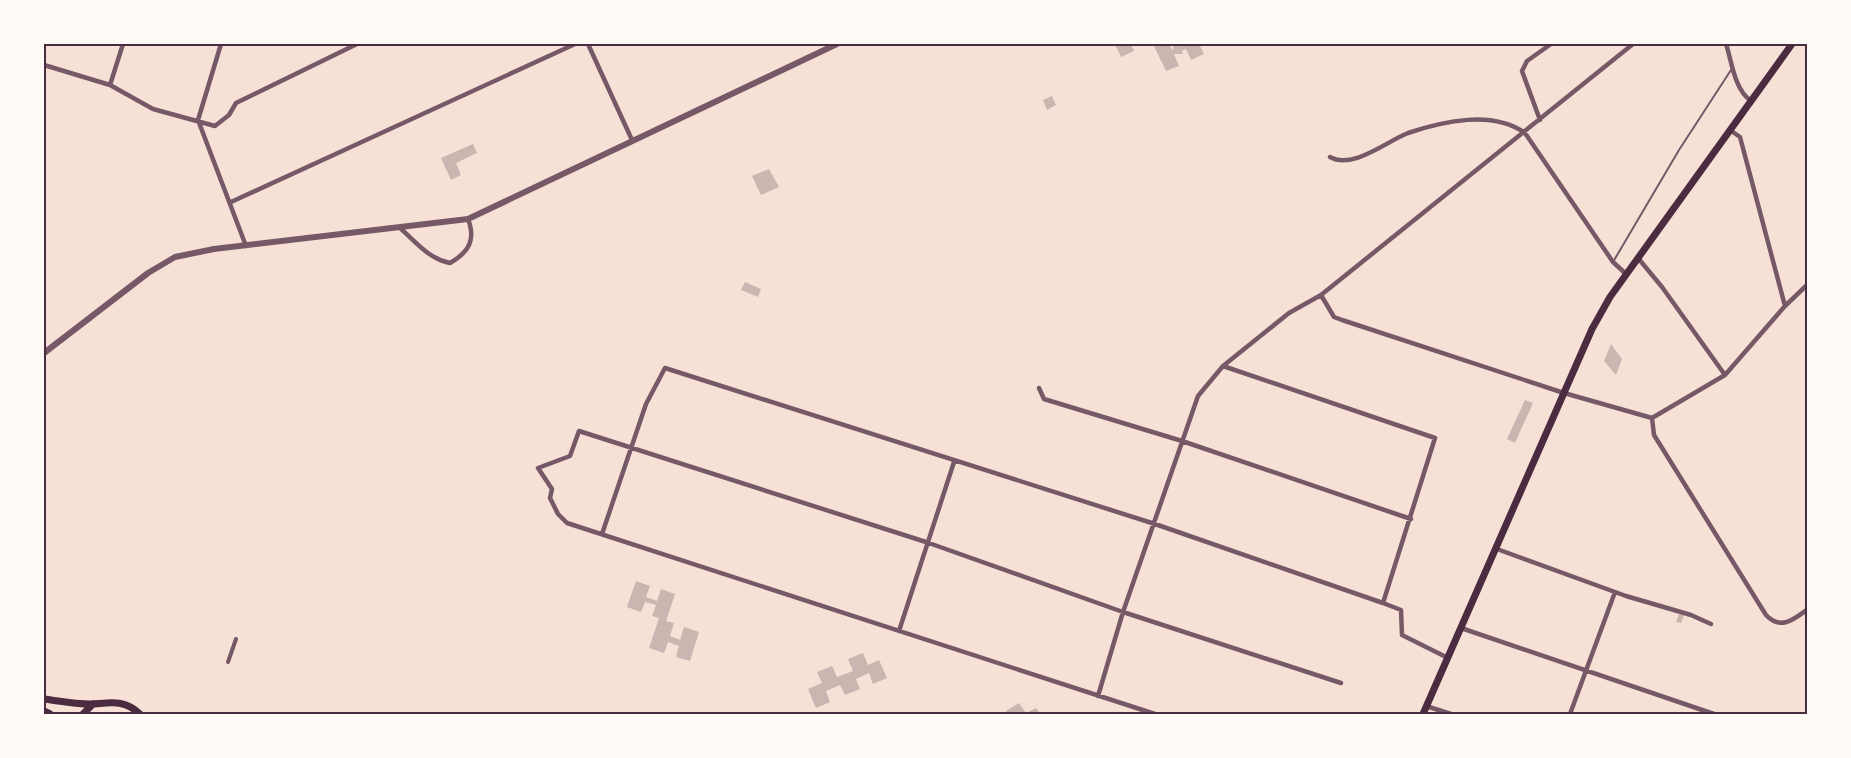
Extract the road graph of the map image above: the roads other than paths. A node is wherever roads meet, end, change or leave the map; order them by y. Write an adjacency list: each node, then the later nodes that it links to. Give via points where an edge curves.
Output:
1 (123, 44): 13 (street)
2 (221, 44): 15 (street)
3 (357, 44): 15 (street, via 237,103 230,115 215,126)
4 (575, 44): 21 (street)
5 (588, 44): 19 (street)
6 (837, 44): 19 (street)
7 (1551, 44): 16 (street, via 1524,64 1524,79)
8 (1633, 44): 16 (street)
9 (1726, 44): 12 (street)
10 (1792, 44): 14 (main road)
11 (44, 65): 13 (street)
12 (1732, 68): 14 (street, via 1744,97); 26 (lane)
13 (110, 85): 15 (street, via 153,109)
14 (1751, 101): 17 (main road)
15 (198, 120): 21 (street)
16 (1540, 120): 18 (street)
17 (1730, 130): 25 (main road); 30 (street, via 1740,137)
18 (1526, 133): 20 (street, via 1508,123 1453,121 1407,134 1360,156); 26 (street); 29 (street)
19 (632, 140): 22 (street)
20 (1330, 158)
21 (231, 202): 24 (street)
22 (468, 219): 23 (street); 23 (street, via 473,232 470,246 462,257 450,263 438,261)
23 (400, 228): 24 (street)
24 (246, 246): 31 (street, via 175,257 148,273)
25 (1638, 258): 27 (main road); 33 (street)
26 (1614, 262): 27 (street)
27 (1626, 274): 35 (main road, via 1592,329)
28 (1808, 284): 30 (street)
29 (1321, 295): 32 (street, via 1289,312); 35 (street, via 1334,317)
30 (1785, 306): 33 (street)
31 (44, 353)
32 (1223, 366): 37 (street, via 1198,396); 40 (street, via 1435,438)
33 (1725, 375): 36 (street)
34 (1039, 388): 37 (street, via 1044,399)
35 (1564, 393): 36 (street); 44 (main road)
36 (1652, 418): 47 (street, via 1654,435 1766,615 1776,622 1788,623)
37 (1182, 441): 40 (street); 41 (street)
38 (630, 448): 39 (street, via 665,368); 42 (street); 42 (street, via 579,431 570,456 538,468 552,489 550,498 562,519); 43 (street)
39 (954, 462): 41 (street); 43 (street)
40 (1411, 519): 46 (street)
41 (1155, 524): 46 (street); 48 (street)
42 (602, 534): 51 (street)
43 (926, 542): 48 (street); 51 (street)
44 (1497, 549): 45 (street); 50 (main road)
45 (1615, 592): 49 (street); 55 (street)
46 (1383, 603): 53 (street, via 1401,610 1402,636)
47 (1808, 609)
48 (1123, 612): 56 (street); 57 (street)
49 (1711, 624)
50 (1461, 628): 53 (main road); 55 (street)
51 (900, 631): 57 (street)
52 (236, 639): 54 (street)
53 (1448, 658): 60 (main road)
54 (228, 662)
55 (1585, 672): 62 (street); 69 (street)
56 (1341, 683)
57 (1098, 696): 66 (street)
58 (44, 699): 59 (main road)
59 (93, 704): 64 (main road); 65 (main road, via 118,702)
60 (1426, 706): 67 (main road); 68 (street)
61 (44, 711): 63 (main road)
62 (1696, 712): 70 (street)
63 (50, 714)
64 (83, 714)
65 (140, 714)
66 (1155, 714)
67 (1423, 714)
68 (1451, 714)
69 (1570, 714)
70 (1713, 714)

